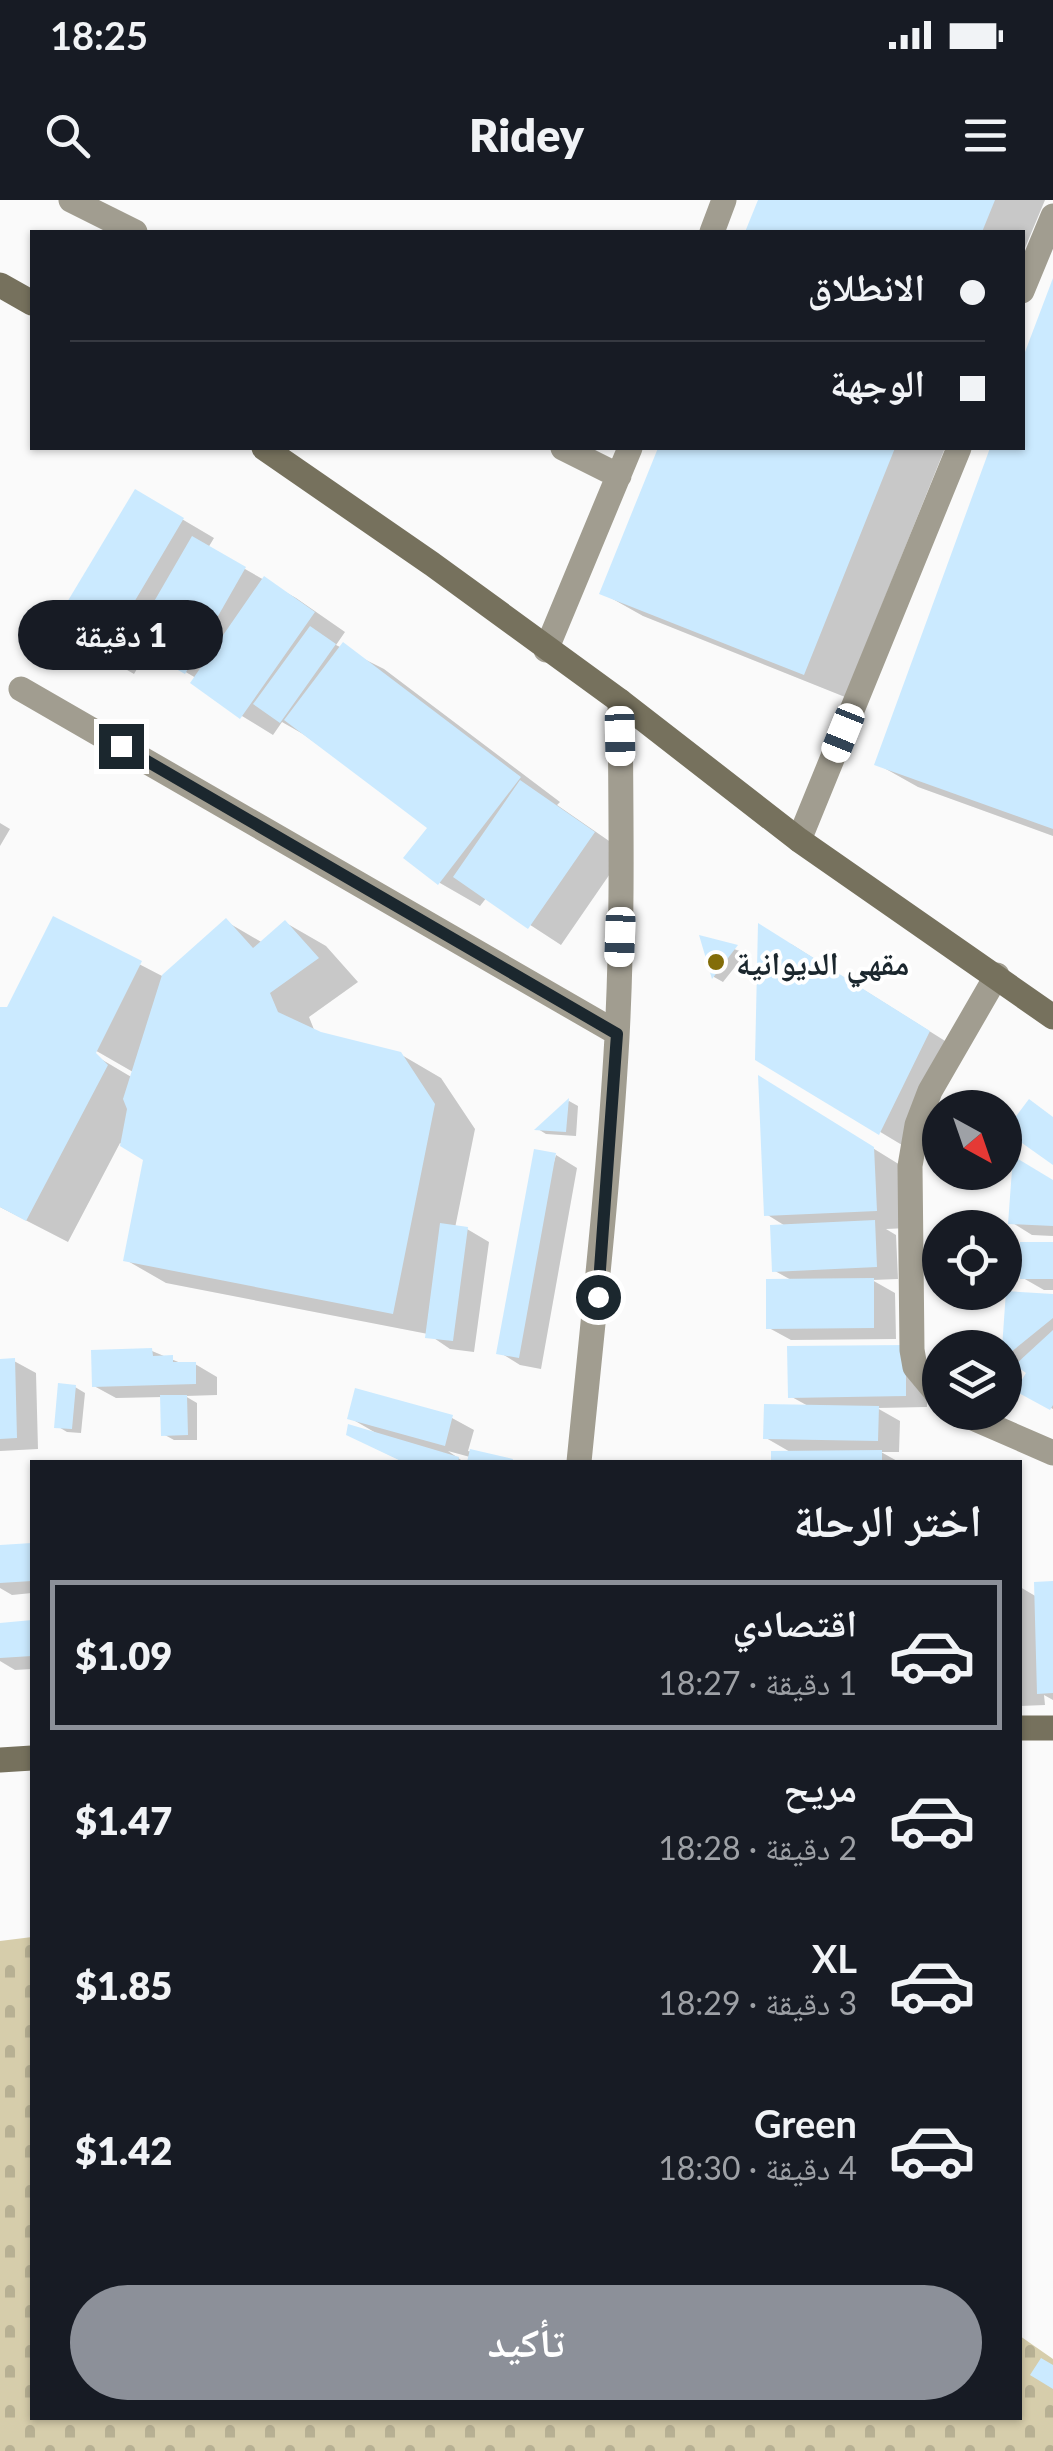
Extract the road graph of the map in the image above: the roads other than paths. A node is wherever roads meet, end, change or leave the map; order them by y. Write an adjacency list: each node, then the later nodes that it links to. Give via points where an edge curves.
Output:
1 (71, 200): 4 (street)
2 (724, 200): 5 (street)
3 (1053, 216): 6 (street)
4 (132, 230)
5 (713, 230)
6 (1025, 284)
7 (0, 285): 8 (main road)
8 (30, 302)
9 (267, 450): 14 (main road)
10 (566, 450): 13 (street)
11 (629, 450): 13 (street)
12 (958, 450): 17 (street)
13 (619, 476): 14 (street)
14 (546, 650): 16 (main road)
15 (21, 689): 20 (street)
16 (620, 701): 17 (main road); 20 (street)
17 (799, 840): 18 (main road)
18 (997, 976): 19 (main road); 21 (street, via 930,1091 912,1146 912,1350)
19 (1053, 1017)
20 (617, 1034): 24 (street)
21 (922, 1375)
22 (1001, 1430): 23 (street)
23 (1053, 1453)
24 (579, 1460)
25 (1022, 1728): 26 (main road)
26 (1053, 1728)
27 (30, 1758): 28 (main road)
28 (0, 1760)

